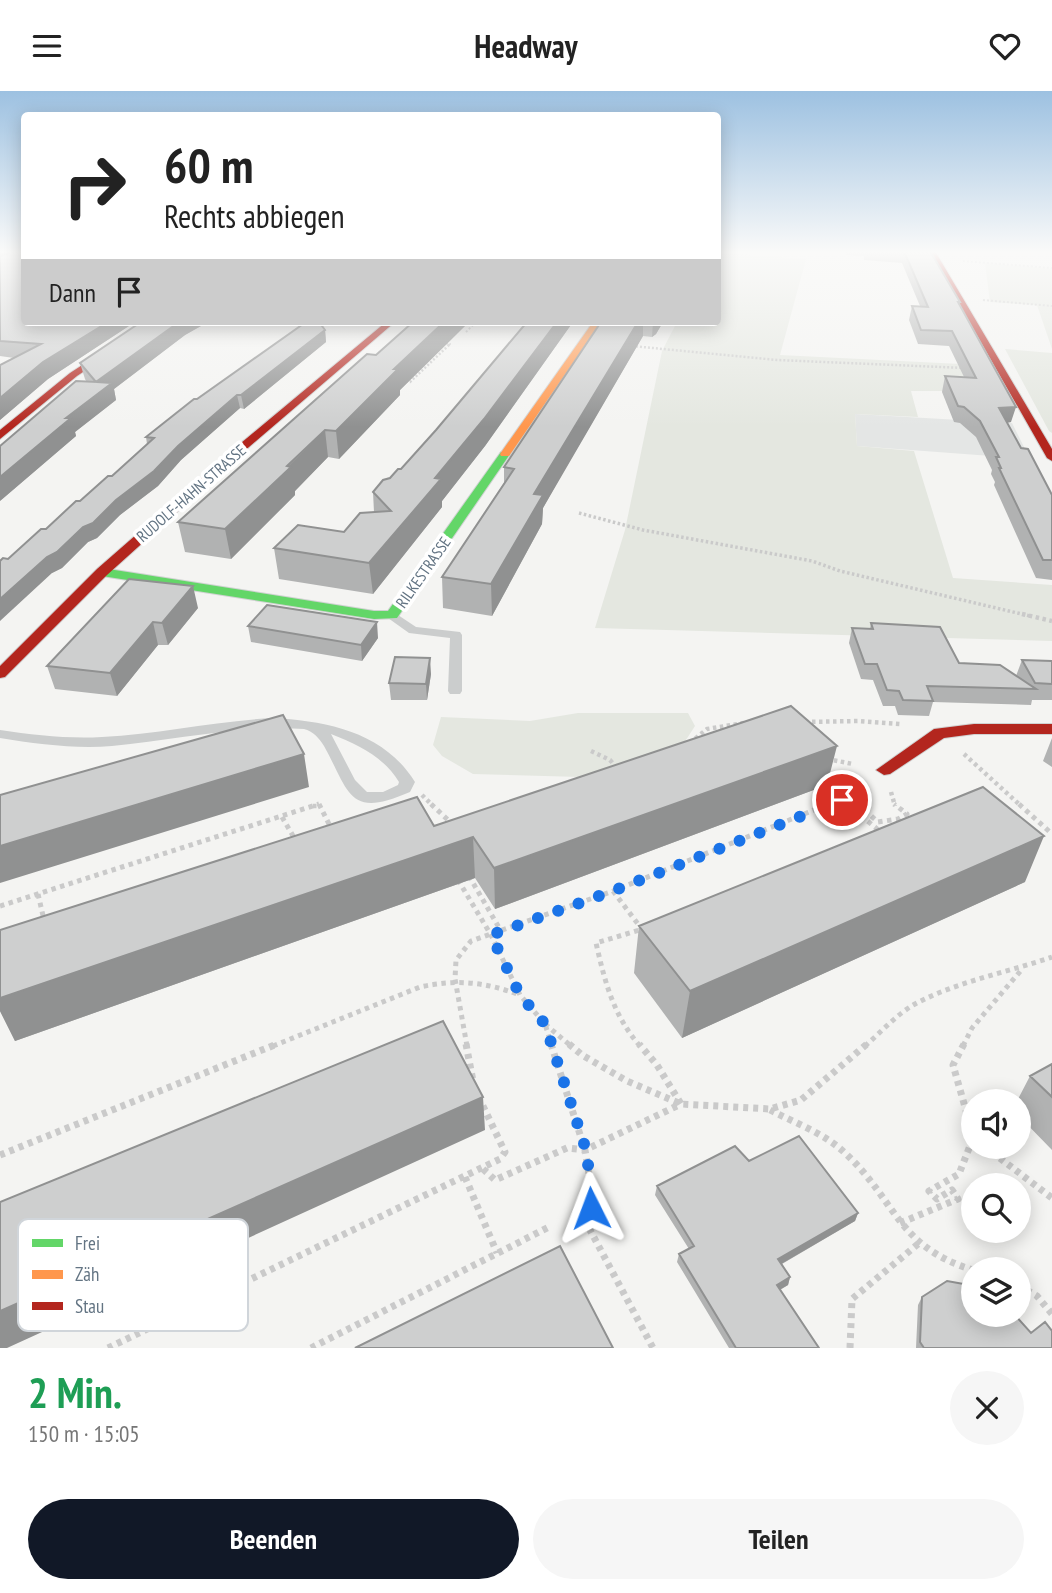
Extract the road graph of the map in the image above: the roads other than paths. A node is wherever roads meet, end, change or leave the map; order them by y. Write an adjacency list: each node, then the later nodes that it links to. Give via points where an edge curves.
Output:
1 (967, 310): 6 (street)
2 (148, 326): 5 (street, via 76,371)
3 (386, 326): 7 (street, RUDOLF-HAHN-STRASSE)
4 (594, 326): 8 (street, RILKESTRASSE)
5 (0, 436)
6 (1052, 458)
7 (102, 572): 8 (street, RILKESTRASSE); 9 (street, RUDOLF-HAHN-STRASSE)
8 (392, 615): 10 (lane, via 414,630 456,635)
9 (0, 674)
10 (455, 691)
11 (312, 725): 11 (lane, via 328,739 344,777 357,794 376,800 405,788 408,782 402,772 383,753 346,733); 13 (lane, via 260,722 111,742)
12 (1052, 729): 14 (street, via 940,733)
13 (0, 734)
14 (884, 770)

